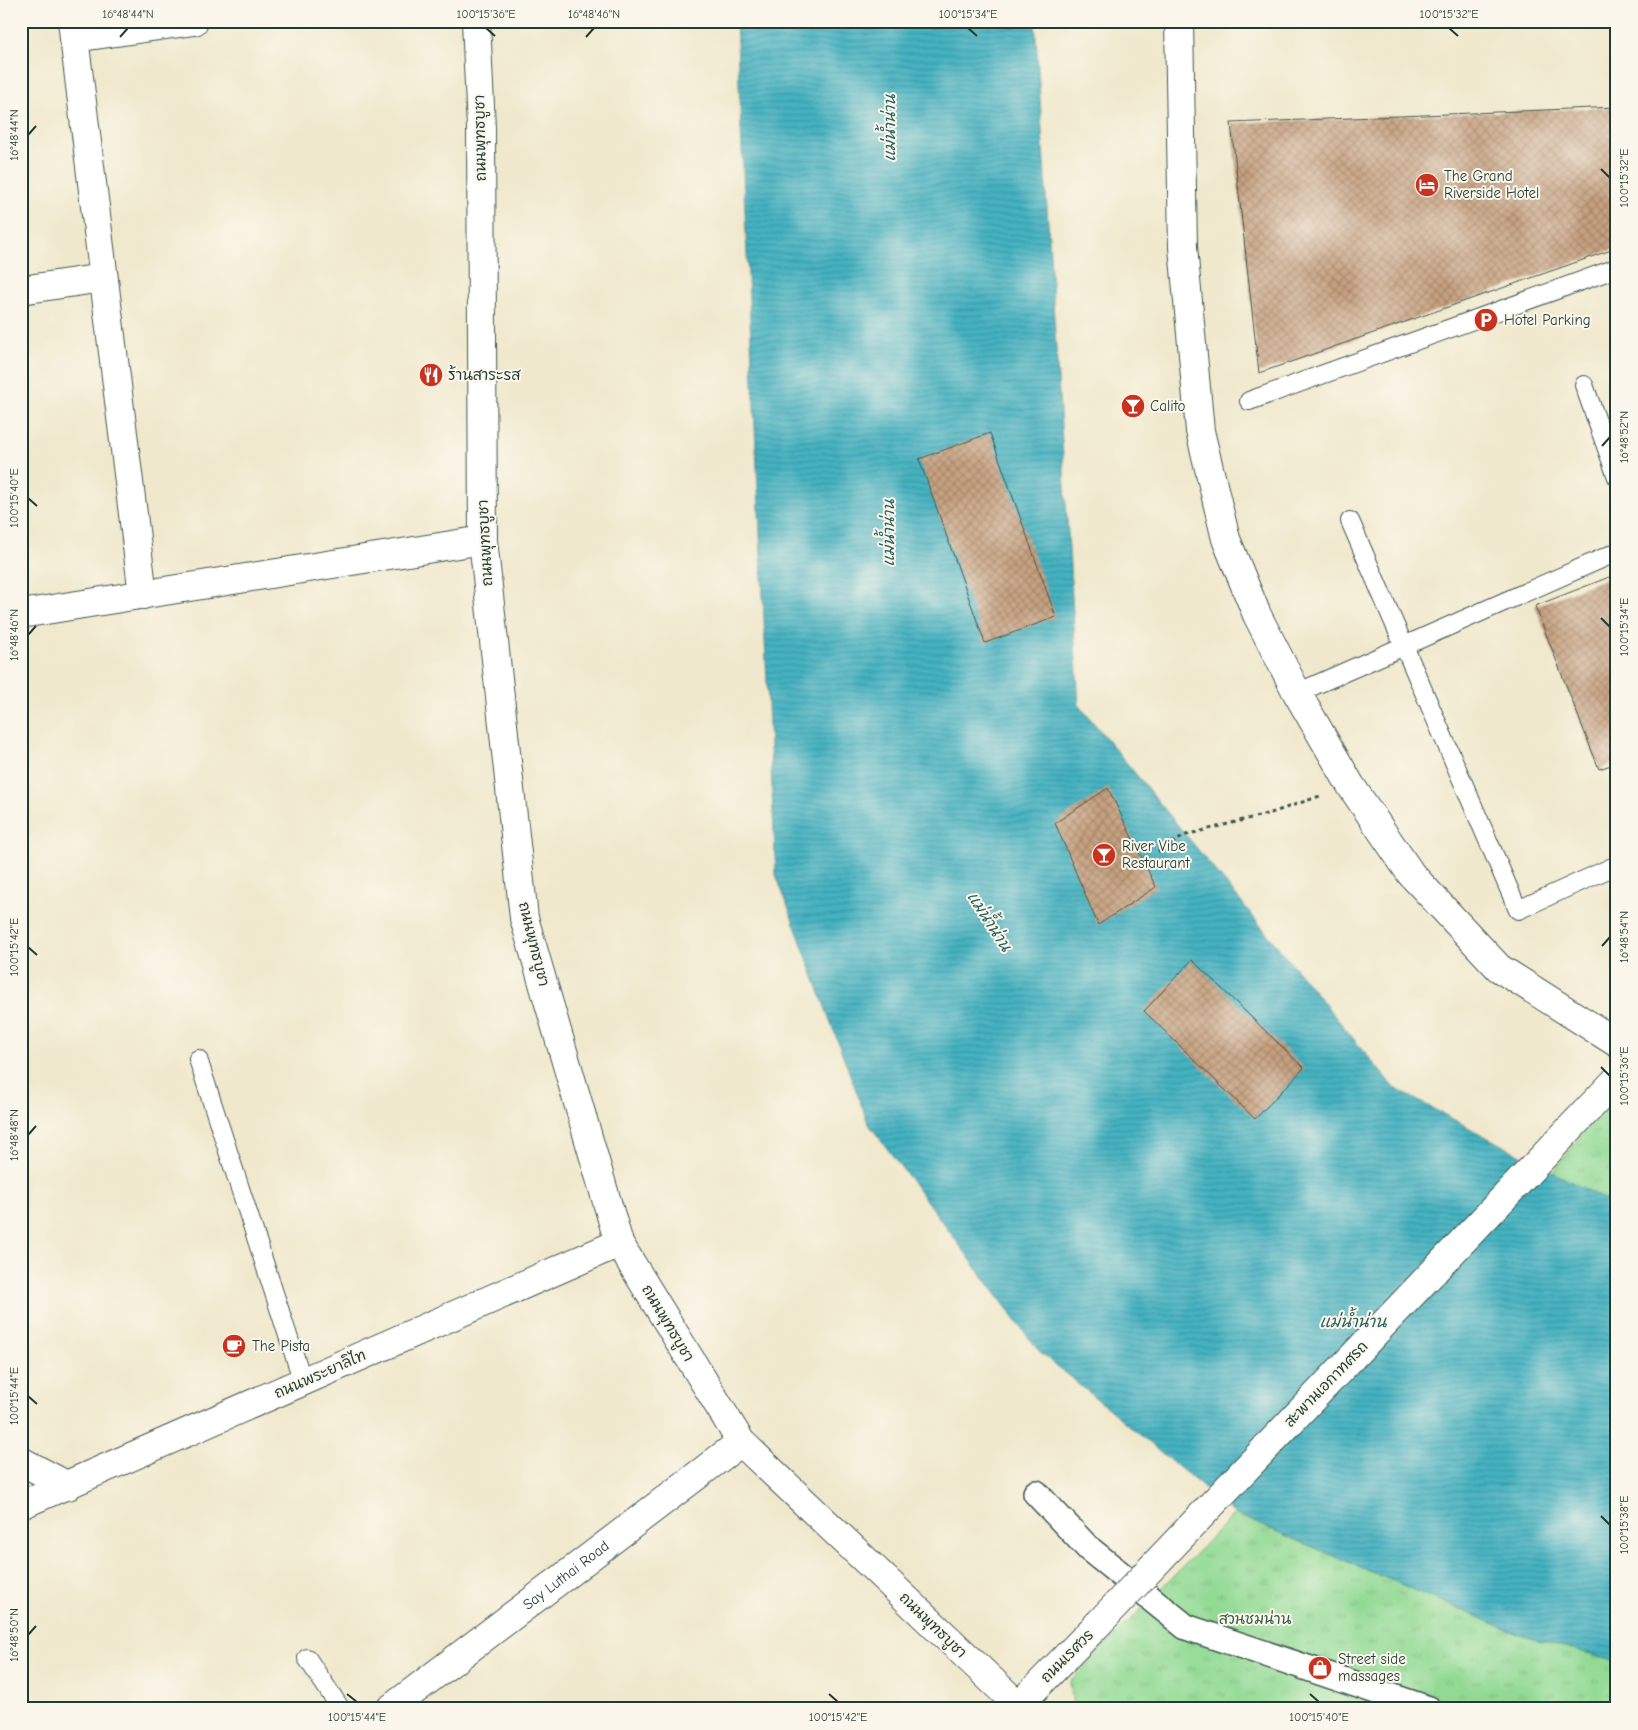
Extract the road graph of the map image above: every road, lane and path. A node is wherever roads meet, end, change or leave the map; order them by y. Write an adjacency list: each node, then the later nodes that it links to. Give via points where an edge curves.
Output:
1 (194, 21): 4 (street)
2 (476, 21): 12 (street, ถนนพุทธบูชา, via 480,128)
3 (1179, 21): 17 (street, via 1184,247 1200,432 1226,539 1257,614)
4 (73, 30): 6 (street)
5 (1617, 268): 9 (lane)
6 (103, 278): 7 (street); 14 (street)
7 (21, 290)
8 (1584, 385): 10 (lane)
9 (1249, 401)
10 (1617, 477)
11 (1350, 521): 16 (lane)
12 (483, 540): 14 (street); 24 (street, ถนนพุทธบูชา, via 524,918)
13 (1617, 552): 16 (lane)
14 (143, 595): 15 (street)
15 (21, 614)
16 (1404, 646): 17 (lane); 20 (lane, via 1518,910)
17 (1297, 693): 18 (street)
18 (1351, 786): 19 (path, via 1274,812 1186,835); 21 (street, via 1411,874 1499,968)
19 (1158, 852)
20 (1617, 865)
21 (1617, 1043)
22 (198, 1059): 25 (lane)
23 (1617, 1078): 31 (street, สะพานเอกาทศรถ, bridge)
24 (619, 1243): 25 (street, ถนนพระยาลิไท); 26 (street, ถนนพุทธบูชา)
25 (303, 1382): 28 (street, ถนนพระยาลิไท)
26 (741, 1442): 33 (street, ถนนพุทธบูชา); 35 (street, Say Luthai Road)
27 (21, 1461): 28 (street)
28 (68, 1486): 30 (street, ถนนพระยาลิไท)
29 (1036, 1493): 36 (street, via 1088,1548 1186,1627)
30 (21, 1505)
31 (1098, 1624): 33 (street, ถนนเรศวร)
32 (307, 1658): 34 (lane)
33 (1018, 1708)
34 (341, 1709)
35 (390, 1709)
36 (1429, 1709)

